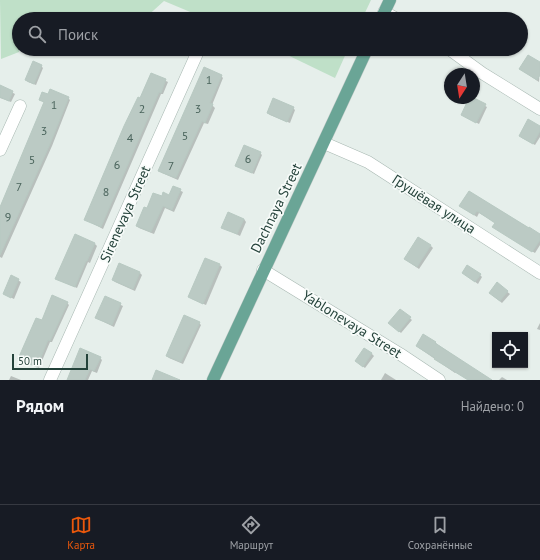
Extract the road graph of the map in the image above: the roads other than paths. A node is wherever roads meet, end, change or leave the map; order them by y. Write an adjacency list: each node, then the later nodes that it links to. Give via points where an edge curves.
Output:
1 (390, 0): 2 (main road)
2 (385, 12)
3 (196, 56): 12 (street, Sirenevaya Street)
4 (364, 56): 8 (main road, Dachnaya Street)
5 (459, 56): 7 (street)
6 (20, 106): 9 (street)
7 (540, 109)
8 (324, 143): 10 (main road, Dachnaya Street); 11 (street, Грушёвая улица, via 368,162)
9 (0, 150)
10 (263, 270): 13 (main road, Dachnaya Street); 14 (street, Yablonevaya Street)
11 (540, 273)
12 (50, 380)
13 (213, 380)
14 (440, 380)

